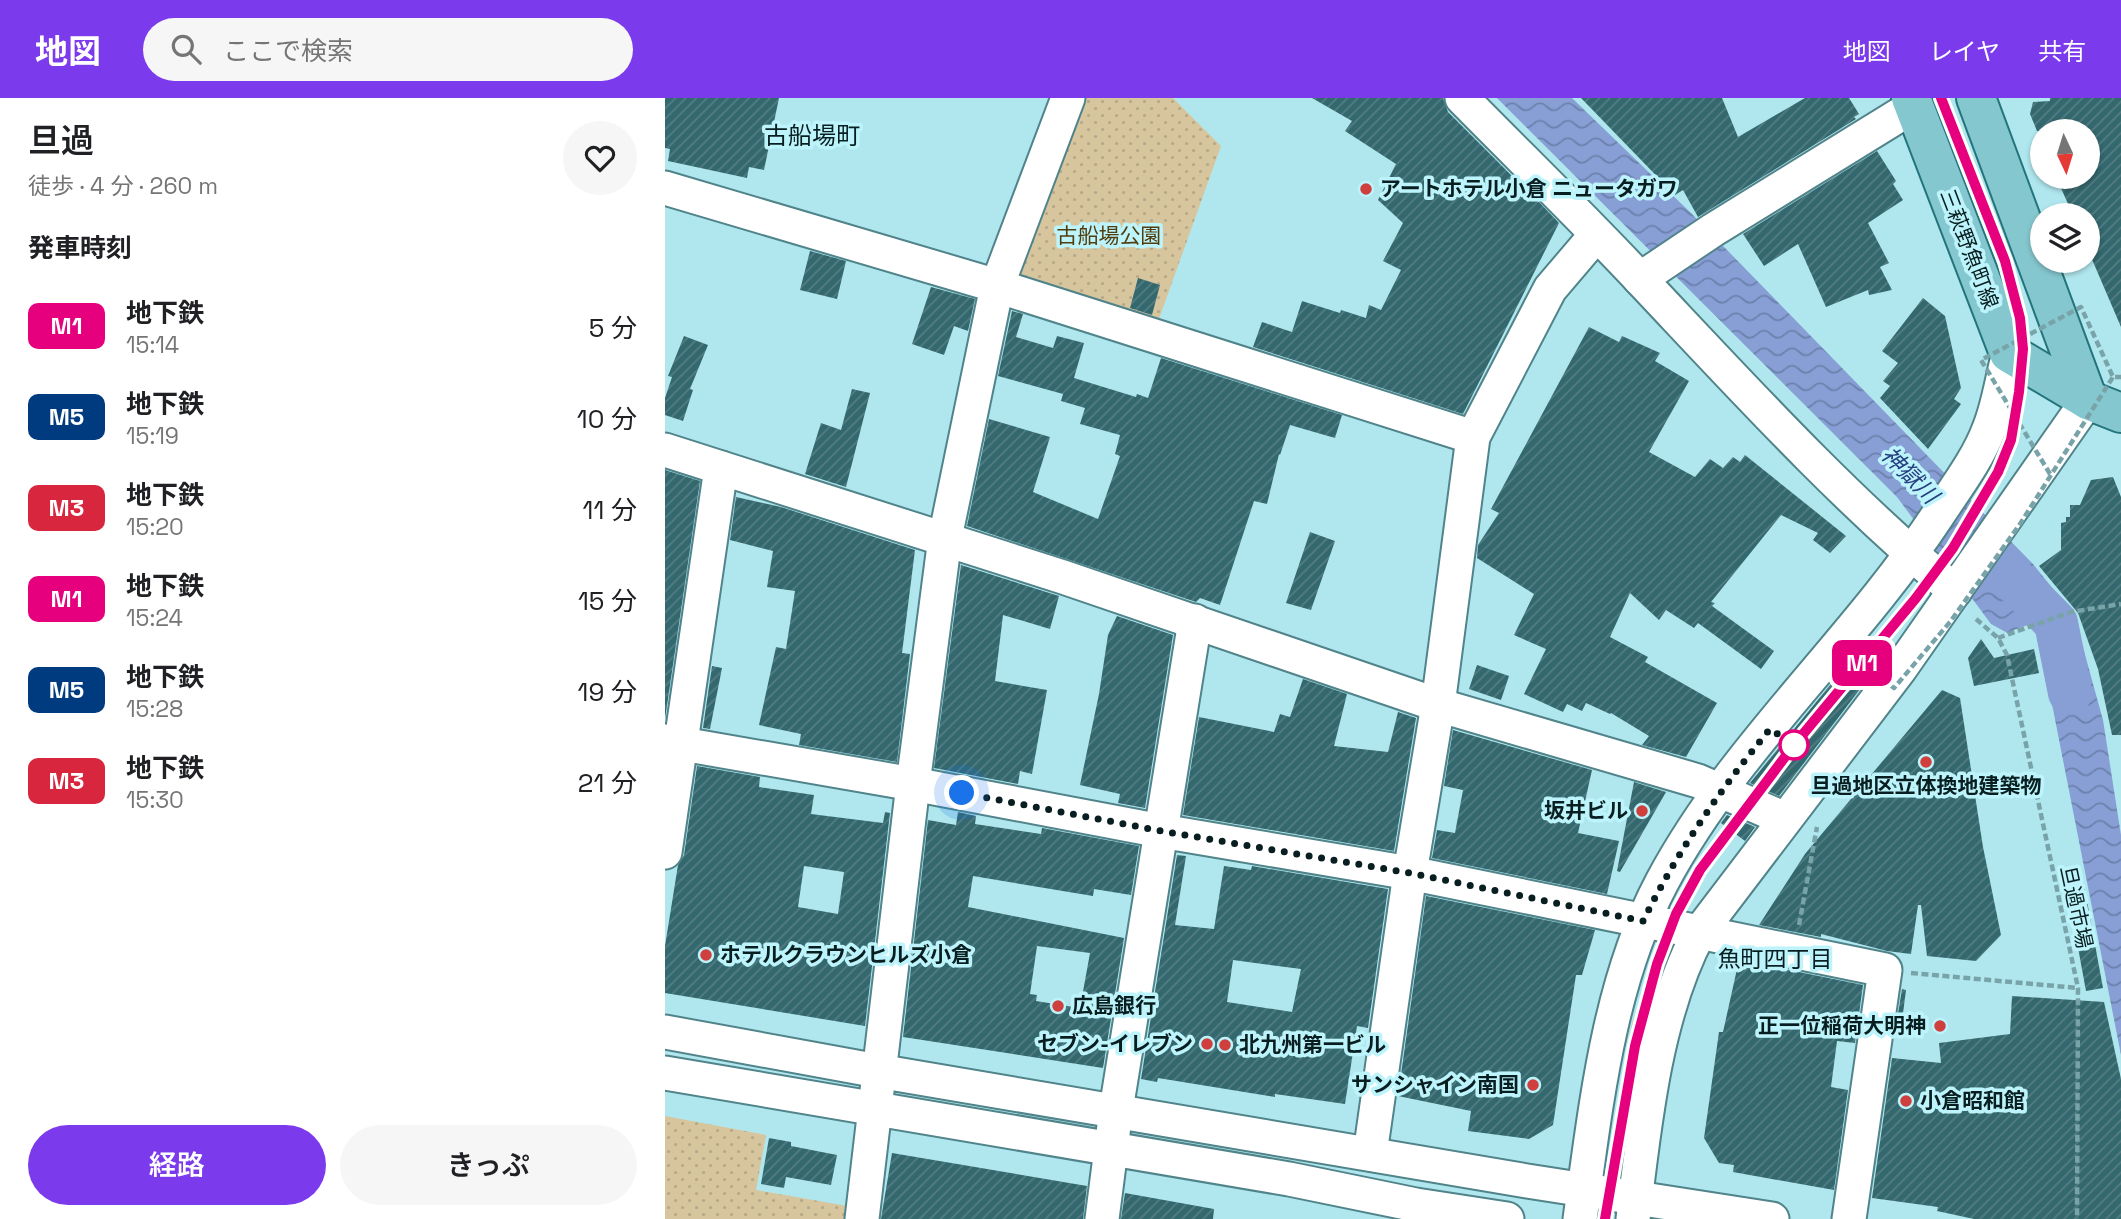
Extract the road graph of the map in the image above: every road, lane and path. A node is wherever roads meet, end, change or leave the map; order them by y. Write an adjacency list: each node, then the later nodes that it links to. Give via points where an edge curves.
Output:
1 (1068, 98): 8 (street)
2 (1462, 98): 6 (street)
3 (1976, 98): 11 (main road)
4 (1913, 102): 7 (street); 9 (main road, 三萩野魚町線)
5 (665, 188): 8 (street)
6 (1596, 235): 7 (street); 12 (street, via 1550,289)
7 (1640, 279): 17 (street, via 1727,374)
8 (997, 286): 12 (street); 16 (street)
9 (2009, 353): 11 (main road); 17 (street, via 1989,430)
10 (2121, 377): 11 (path, bridge)
11 (2107, 397): 15 (path, bridge); 15 (path, bridge, via 2081,307 1980,360); 18 (street)
12 (1473, 438): 24 (street)
13 (665, 450): 14 (street)
14 (721, 468): 16 (street); 25 (street)
15 (2050, 474): 23 (path, bridge, via 1950,622 1894,688)
16 (945, 538): 21 (street); 26 (street)
17 (1912, 555): 18 (street); 27 (street)
18 (1955, 590): 28 (street)
19 (2121, 604): 22 (path, via 2071,612)
20 (1976, 619): 22 (path, 旦過市場)
21 (1195, 621): 24 (street); 30 (street)
22 (1998, 638): 37 (path, 旦過市場, via 2007,655)
23 (1882, 678)
24 (1438, 705): 27 (street); 32 (street)
25 (673, 742): 26 (street); 31 (street)
26 (913, 784): 30 (street); 39 (street)
27 (1721, 790): 28 (street); 33 (street, via 1663,880)
28 (1785, 819): 34 (street)
29 (1818, 825): 35 (path)
30 (1161, 831): 32 (street); 42 (street)
31 (665, 852)
32 (1410, 873): 33 (street); 44 (street)
33 (1643, 921): 34 (street); 45 (street, via 1610,1038)
34 (1699, 933): 35 (street); 47 (street, via 1664,1026)
35 (1794, 952): 36 (street)
36 (1885, 970): 37 (path); 52 (street)
37 (2078, 988): 53 (path, 旦過市場)
38 (665, 1032): 39 (street)
39 (878, 1071): 41 (street); 42 (street)
40 (665, 1073): 41 (street)
41 (874, 1110): 43 (street); 48 (street)
42 (1116, 1110): 43 (street); 44 (street)
43 (1110, 1149): 46 (street, via 1289,1179); 49 (street)
44 (1370, 1154): 45 (street)
45 (1582, 1204): 47 (street)
46 (1362, 1206): 50 (street)
47 (1634, 1208): 51 (street)
48 (862, 1219)
49 (1103, 1219)
50 (1507, 1219)
51 (1772, 1219)
52 (1849, 1219)
53 (2077, 1219)

